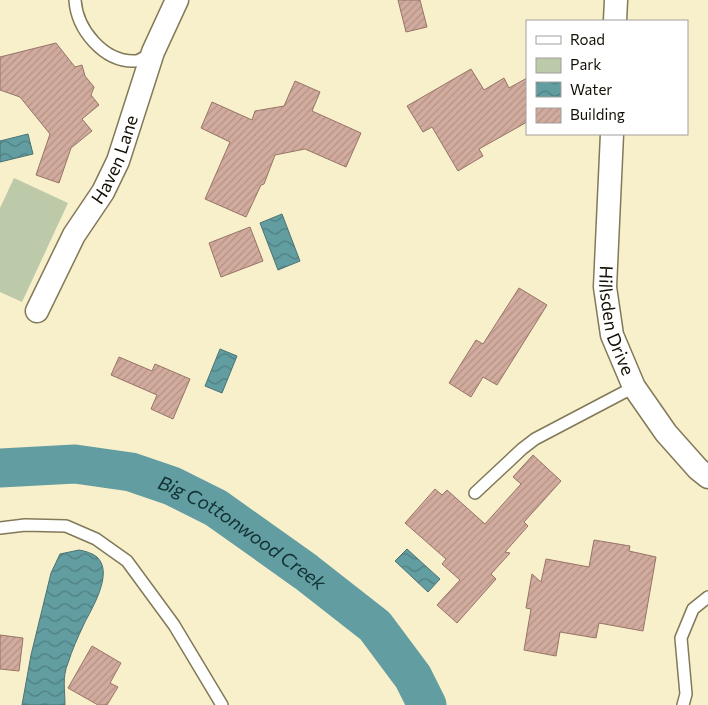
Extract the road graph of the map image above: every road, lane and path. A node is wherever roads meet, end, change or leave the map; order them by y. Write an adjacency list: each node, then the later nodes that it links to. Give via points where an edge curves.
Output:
1 (76, 0): 5 (lane, via 83,28 98,47 114,58 136,62)
2 (177, 0): 5 (street, Haven Lane)
3 (616, 0): 4 (street)
4 (615, 20)
5 (153, 52): 7 (street, Haven Lane, via 118,161 104,192 74,236)
6 (612, 135): 8 (street, Hillsden Drive, via 605,287 612,335)
7 (37, 311)
8 (634, 387): 9 (street, Hillsden Drive, via 666,433); 10 (lane, via 535,439)
9 (708, 477)
10 (475, 493)
11 (0, 528): 13 (lane, via 66,526 96,539 127,561 174,625)
12 (708, 597): 14 (lane, via 692,609 681,638 686,694)
13 (222, 705)
14 (683, 705)

